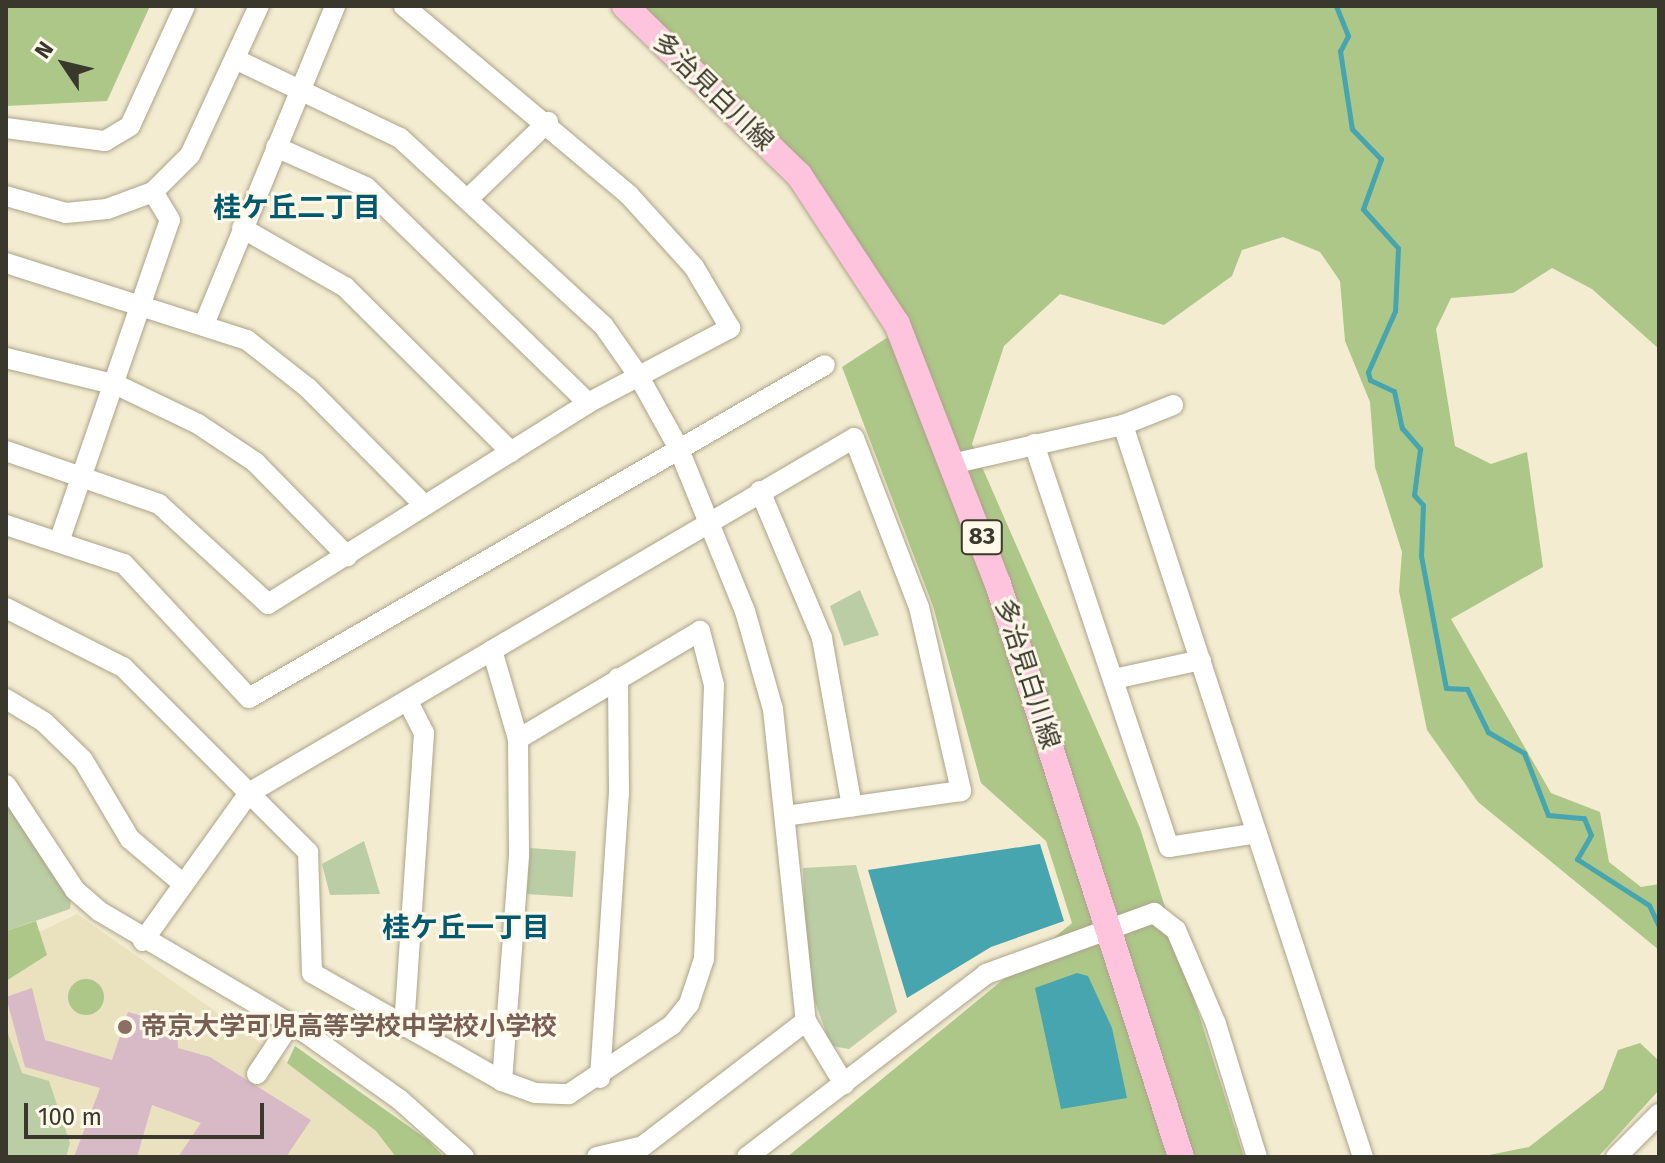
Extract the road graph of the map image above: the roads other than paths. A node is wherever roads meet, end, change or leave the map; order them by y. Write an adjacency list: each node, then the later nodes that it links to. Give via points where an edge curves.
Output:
1 (185, 6): 9 (street, via 130,126 105,141)
2 (259, 6): 6 (street)
3 (335, 6): 7 (street)
4 (404, 6): 8 (street)
5 (625, 6): 29 (main road, 多治見白川線 / 83, via 799,175 857,255 897,324)
6 (235, 59): 7 (street); 11 (street, via 190,155)
7 (299, 89): 10 (street); 13 (street, via 400,138)
8 (548, 122): 13 (street); 20 (street, via 694,267 730,328)
9 (6, 128)
10 (276, 147): 14 (street); 22 (street, via 366,187)
11 (153, 192): 12 (street, via 107,209 66,213); 16 (street, via 170,220)
12 (6, 196)
13 (471, 196): 20 (street, via 603,325)
14 (242, 228): 17 (street); 28 (street, via 345,287)
15 (6, 263): 16 (street)
16 (140, 301): 17 (street); 21 (street)
17 (205, 322): 32 (street, via 247,340 304,385)
18 (6, 358): 21 (street)
19 (825, 365): 26 (street)
20 (638, 375): 22 (street); 26 (street)
21 (117, 385): 30 (street); 36 (street, via 255,462)
22 (588, 403): 28 (street)
23 (1173, 405): 24 (street)
24 (1123, 425): 25 (street); 39 (street)
25 (1034, 444): 29 (street); 41 (street)
26 (678, 447): 33 (street); 35 (street, via 249,698 124,564)
27 (6, 451): 30 (street)
28 (511, 452): 32 (street)
29 (956, 463): 51 (main road, 多治見白川線 / 83)
30 (81, 471): 35 (street); 36 (street, via 159,504 268,604)
31 (760, 491): 33 (street); 47 (street, via 822,638); 47 (street, via 854,438 919,607 961,791)
32 (424, 505): 36 (street)
33 (708, 520): 38 (street); 48 (street, via 745,611 773,709)
34 (6, 525): 35 (street)
35 (60, 539)
36 (347, 556)
37 (6, 608): 46 (street, via 123,667)
38 (492, 650): 43 (street); 44 (street)
39 (1201, 660): 41 (street); 49 (street)
40 (618, 678): 44 (street); 57 (street, via 619,794); 57 (street, via 700,631 714,685 704,959 689,1004 672,1025)
41 (1114, 679): 49 (street, via 1169,847)
42 (6, 699): 50 (street, via 44,722 83,760 130,839)
43 (409, 704): 46 (street); 55 (street, via 424,733)
44 (518, 739): 58 (street, via 519,856)
45 (6, 785): 52 (street, via 75,890)
46 (249, 793): 50 (street); 55 (street, via 314,863 312,973)
47 (852, 806): 48 (street)
48 (786, 816): 53 (street)
49 (1257, 833): 66 (street)
50 (182, 883): 52 (street)
51 (1108, 931): 59 (street, via 986,974); 64 (main road, 多治見白川線 / 83); 65 (street, via 1154,913 1176,930 1216,1024)
52 (143, 941): 54 (street)
53 (806, 1021): 59 (street); 62 (street, via 643,1146)
54 (290, 1024): 56 (street); 61 (street, via 399,1099)
55 (404, 1027): 58 (street)
56 (257, 1074)
57 (600, 1078): 58 (street, via 569,1094 535,1093)
58 (502, 1081)
59 (844, 1084): 63 (street)
60 (1659, 1114): 67 (street)
61 (464, 1157)
62 (597, 1157)
63 (747, 1157)
64 (1181, 1157)
65 (1257, 1157)
66 (1363, 1157)
67 (1616, 1157)

